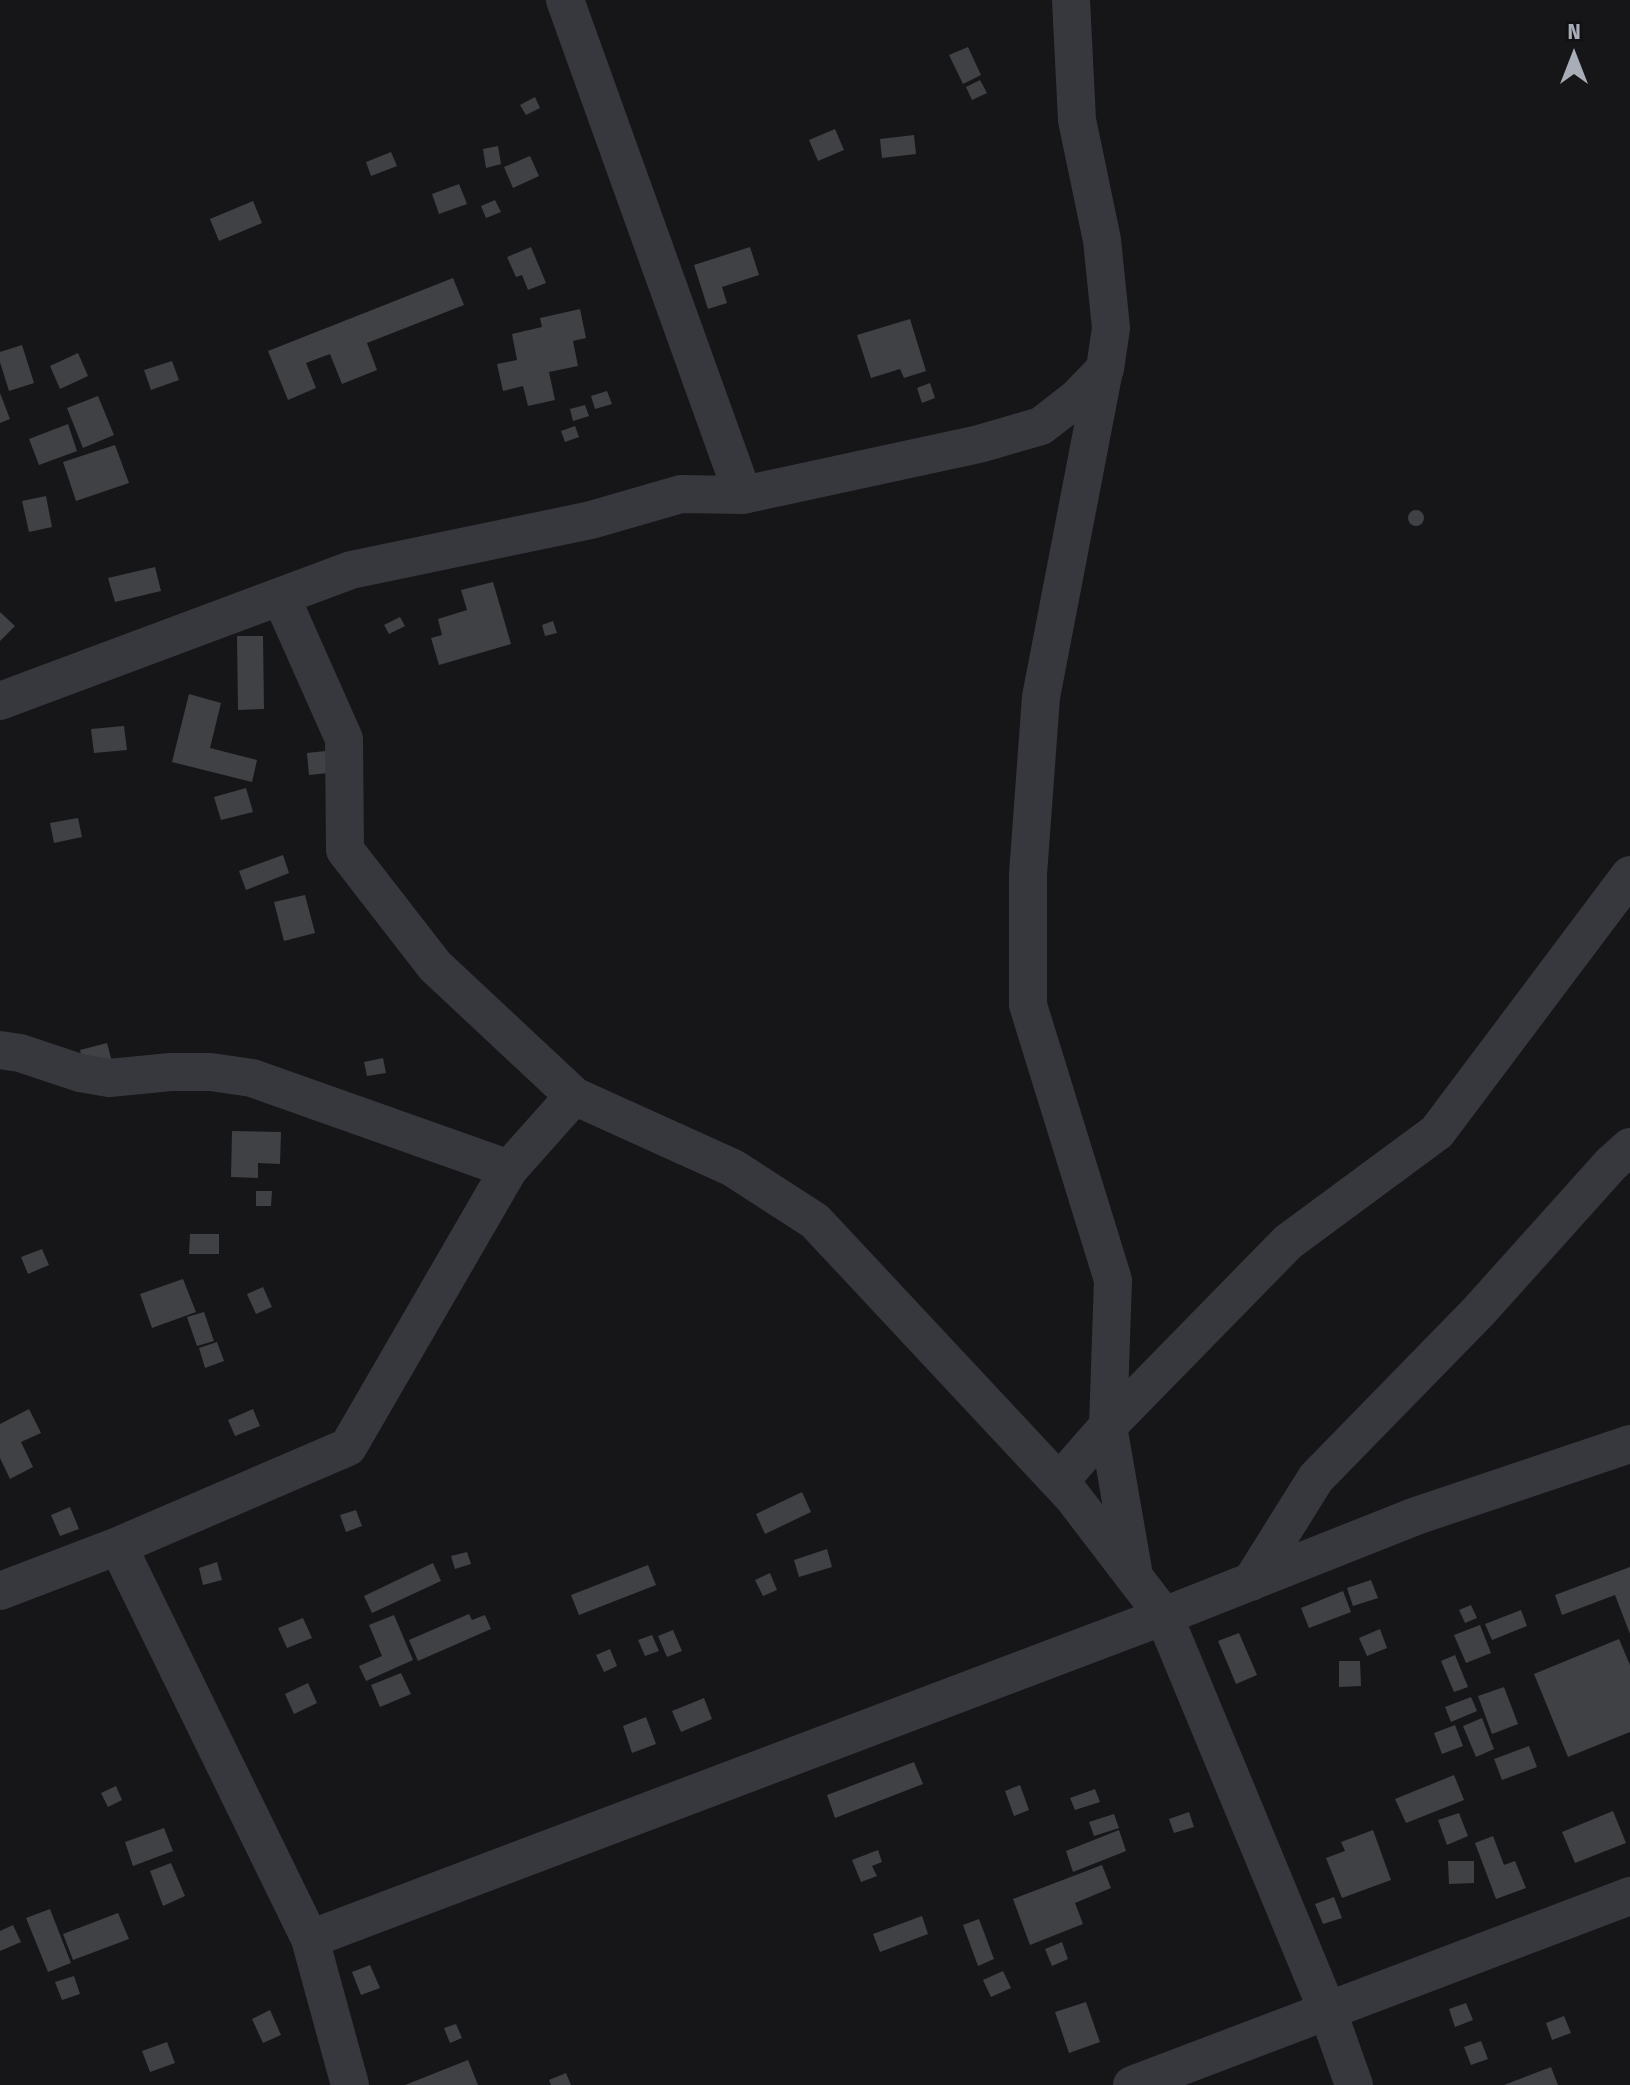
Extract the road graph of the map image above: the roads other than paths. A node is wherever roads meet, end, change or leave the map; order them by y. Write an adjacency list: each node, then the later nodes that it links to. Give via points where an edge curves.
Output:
1 (565, 0): 4 (street)
2 (1071, 0): 3 (street, via 1077,120 1102,240 1111,328)
3 (1105, 369): 4 (street, via 1041,426); 12 (street, via 1041,697 1028,874 1028,1005 1113,1280)
4 (743, 495): 5 (street, via 681,494 591,520 351,570)
5 (281, 597): 6 (street); 9 (street, via 344,739 345,850 435,966)
6 (0, 701)
7 (1630, 875): 12 (street, via 1437,1132 1288,1242)
8 (0, 1050): 11 (street, via 109,1078 171,1072 252,1078)
9 (574, 1096): 11 (street); 14 (street, via 733,1168 815,1221)
10 (1630, 1147): 17 (street, via 1316,1478)
11 (509, 1169): 15 (street, via 348,1447)
12 (1108, 1426): 14 (street); 16 (street)
13 (1630, 1444): 17 (street, via 1416,1516)
14 (1059, 1482): 16 (street)
15 (118, 1546): 18 (street); 21 (street)
16 (1134, 1577): 19 (street)
17 (1251, 1582): 19 (street)
18 (0, 1591)
19 (1164, 1616): 21 (street); 22 (street)
20 (1630, 1896): 22 (street)
21 (310, 1939): 23 (street)
22 (1328, 2012): 24 (street); 25 (street)
23 (350, 2085)
24 (1132, 2085)
25 (1354, 2085)

